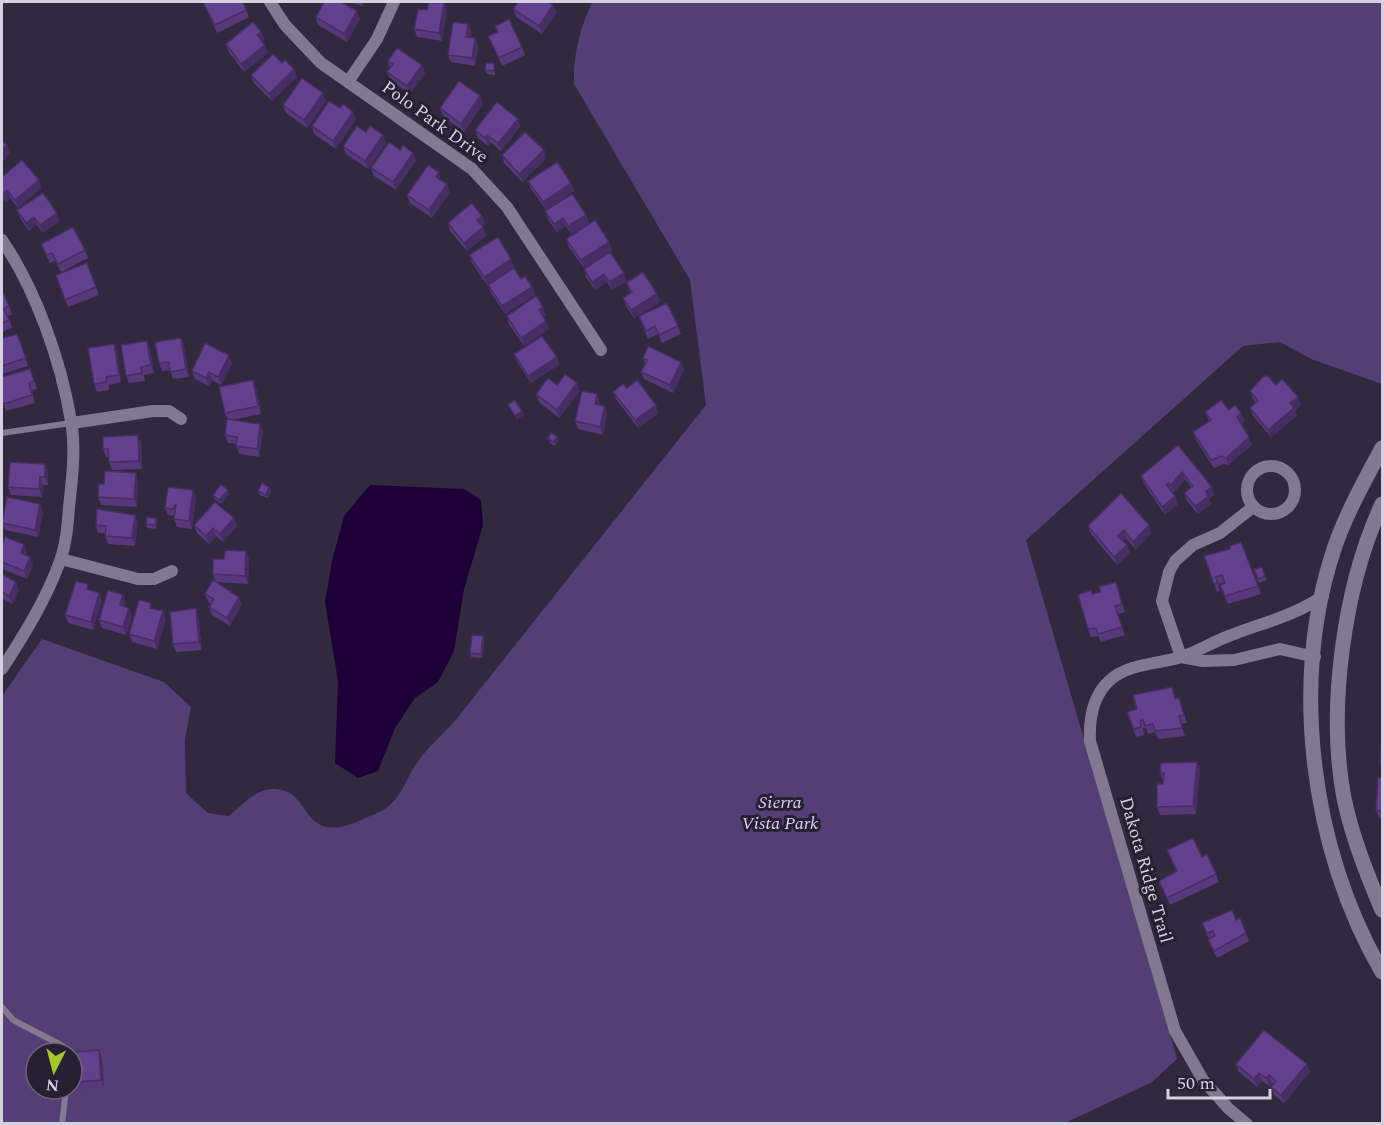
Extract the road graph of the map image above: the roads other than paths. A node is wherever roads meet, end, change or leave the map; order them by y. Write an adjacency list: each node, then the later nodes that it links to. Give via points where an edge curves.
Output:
1 (270, 2): 3 (street, Polo Park Drive, via 301,44)
2 (394, 2): 3 (street, via 377,39)
3 (348, 82): 5 (street, Polo Park Drive, via 491,186)
4 (2, 240): 7 (street, via 19,267 42,320)
5 (601, 350)
6 (181, 419): 7 (street, via 169,411 153,411)
7 (72, 423): 8 (lane); 12 (street, via 71,486)
8 (2, 433)
9 (1383, 448): 14 (main road, via 1357,494 1335,547)
10 (1383, 504): 18 (main road, via 1352,590 1343,644 1339,753 1353,837)
11 (1253, 507): 11 (street, via 1268,515 1290,505 1295,489 1289,474 1276,467 1254,473 1246,493); 15 (street, via 1220,533 1193,545 1168,572 1162,601)
12 (61, 559): 13 (street, via 138,579 154,579); 17 (street, via 39,608)
13 (172, 572)
14 (1323, 596): 15 (street, Dakota Ridge Trail, via 1306,608); 16 (main road)
15 (1181, 657): 16 (street, Dakota Ridge Trail, via 1234,660 1280,649); 24 (street, Dakota Ridge Trail, via 1123,671 1109,681 1092,708 1090,741 1175,1031 1203,1080)
16 (1315, 657): 19 (main road, via 1315,772 1326,837 1340,879)
17 (2, 669)
18 (1383, 910)
19 (1383, 972)
20 (2, 1007): 21 (lane, via 14,1020)
21 (50, 1041)
22 (65, 1101): 23 (lane)
23 (62, 1124)
24 (1247, 1124)

